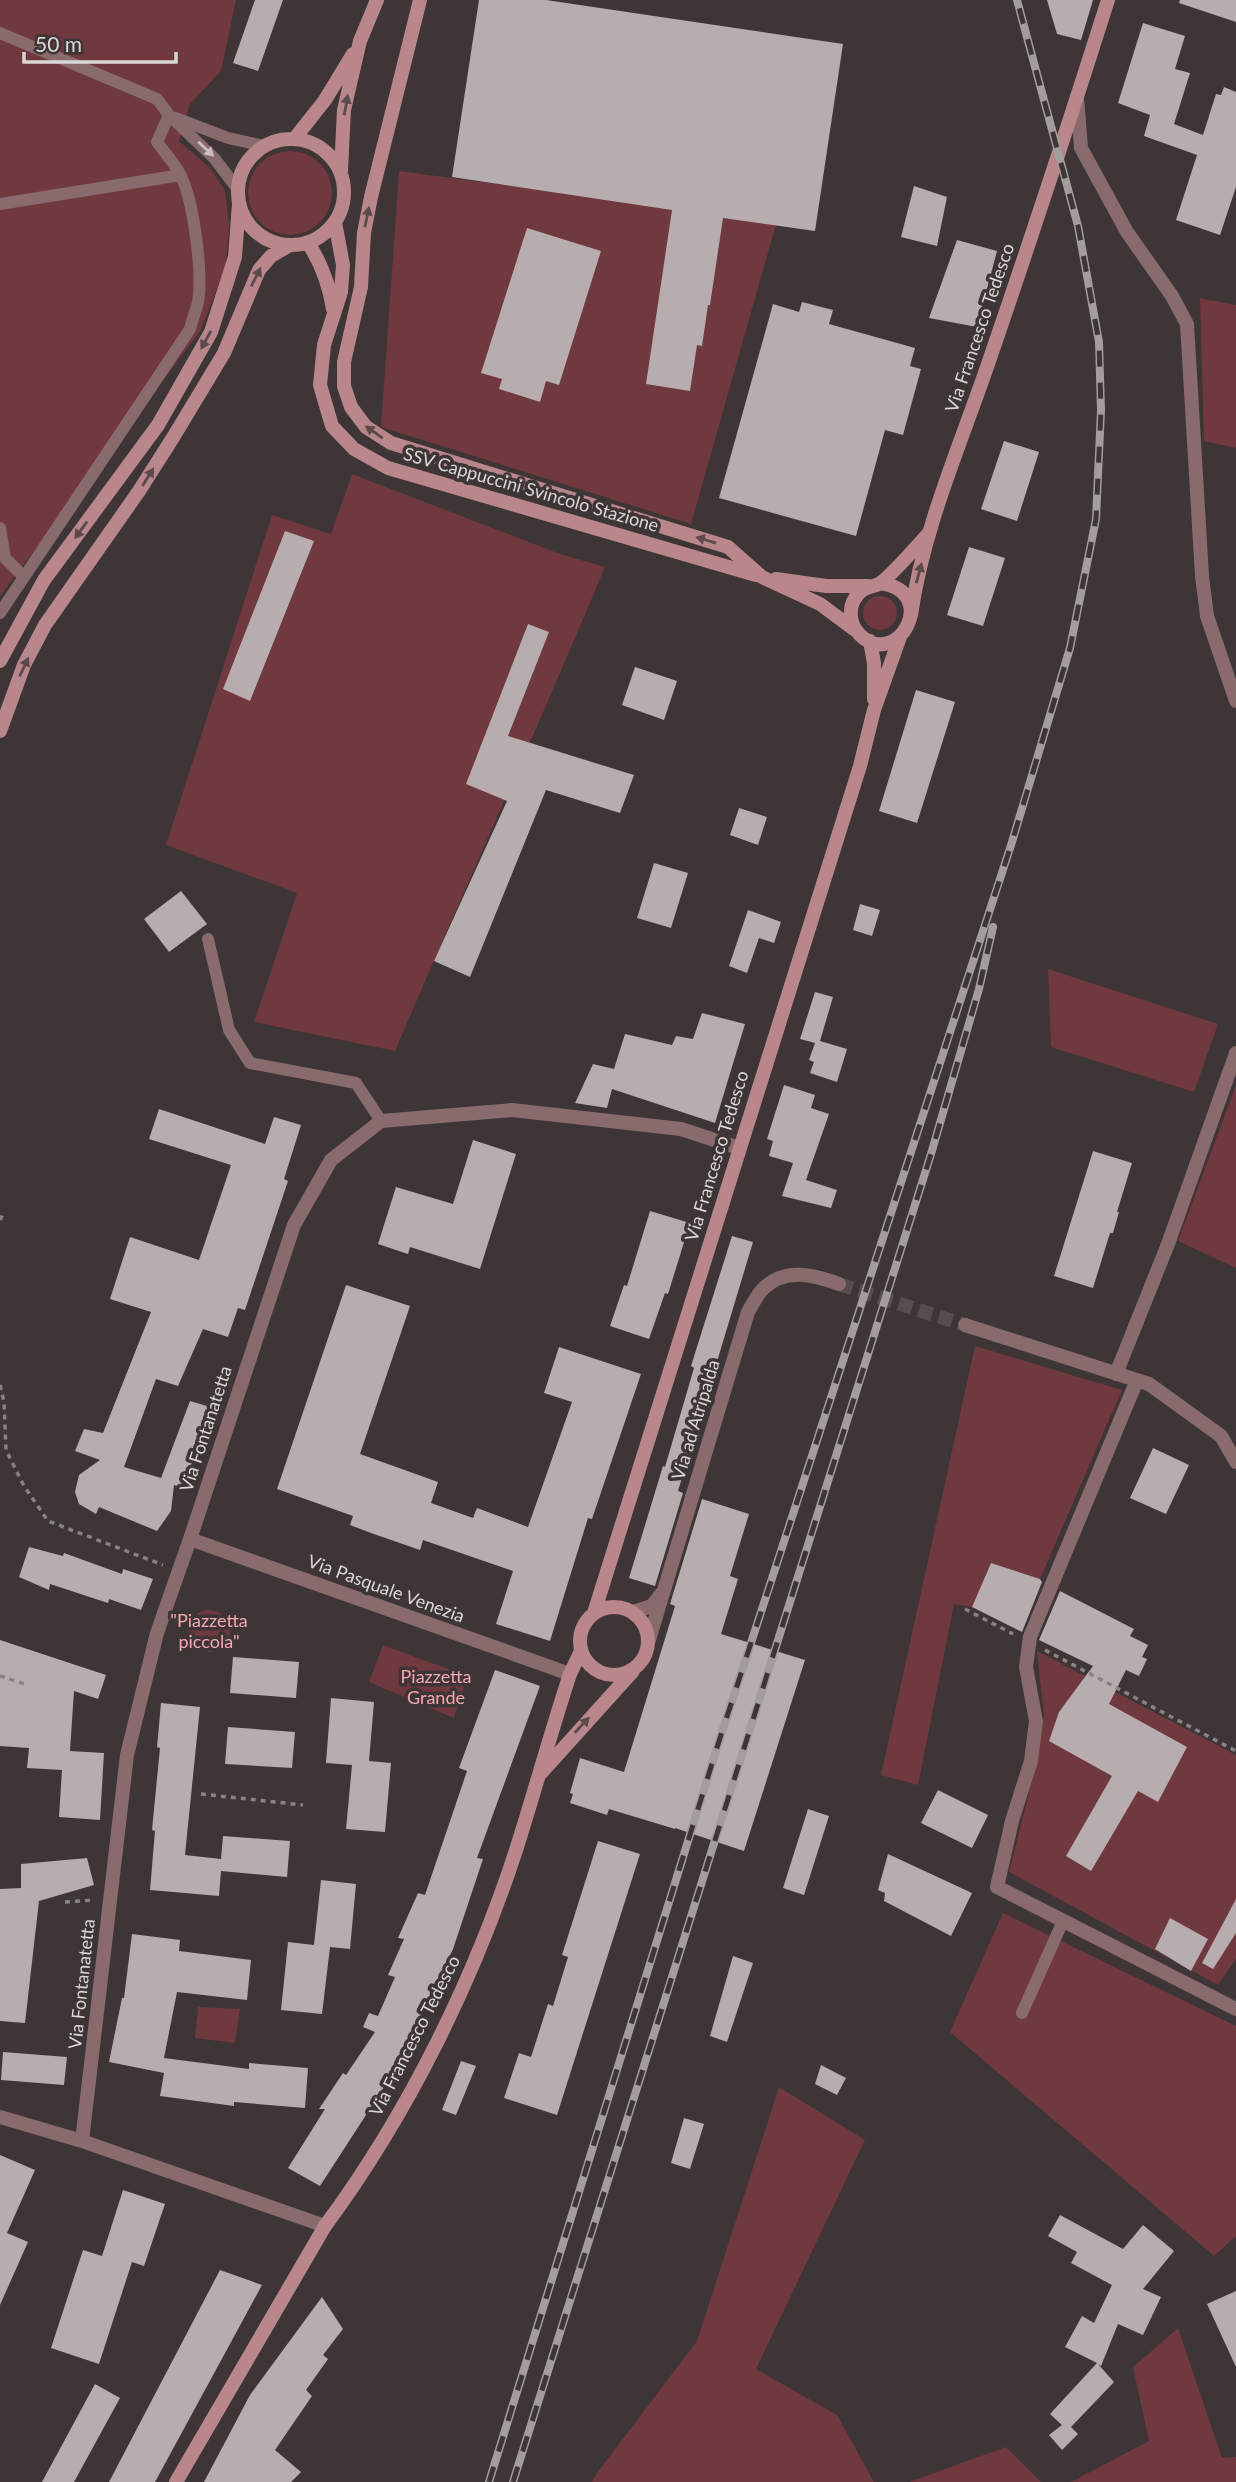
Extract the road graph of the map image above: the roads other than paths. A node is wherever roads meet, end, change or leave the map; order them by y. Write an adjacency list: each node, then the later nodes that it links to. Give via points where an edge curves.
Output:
1 (377, 0): 5 (street)
2 (420, 0): 22 (street, one-way to 2, via 728,547 391,443 366,427 351,407 344,386 344,362 361,287 364,233)
3 (1108, 0): 6 (street, Via Francesco Tedesco)
4 (0, 33): 7 (lane, via 157,99)
5 (360, 41): 8 (street, via 326,100); 10 (street, one-way to 5, via 344,110)
6 (1077, 96): 20 (street, Via Francesco Tedesco); 30 (street, via 1081,148 1127,232 1187,324 1207,616)
7 (169, 115): 9 (lane, via 228,138); 11 (lane, via 157,142); 12 (lane, one-way to 12, via 215,158)
8 (295, 138): 9 (street); 10 (street, via 314,143)
9 (264, 146): 12 (street, via 241,171)
10 (341, 171): 15 (street, via 343,206)
11 (181, 176): 13 (lane); 21 (lane, via 194,226 200,284 190,328)
12 (237, 188): 14 (street)
13 (0, 204)
14 (239, 204): 17 (street, via 257,233); 29 (street, one-way to 29, via 235,257 211,332 158,425 44,580)
15 (335, 222): 16 (street); 18 (street, SSV Cappuccini Svincolo Stazione, via 343,265)
16 (307, 243): 17 (street); 18 (street, via 329,285)
17 (290, 245): 32 (street, one-way to 17, via 24,665 45,625 174,436 224,352 258,270)
18 (333, 314): 22 (street, SSV Cappuccini Svincolo Stazione, via 320,385 332,426 354,449 388,468)
19 (0, 528): 21 (lane, via 5,558)
20 (930, 533): 23 (street, Via Francesco Tedesco); 25 (street, Via Francesco Tedesco, one-way to 20)
21 (24, 577): 24 (lane)
22 (762, 577): 23 (street, SSV Cappuccini Svincolo Stazione, via 826,586); 26 (street, SSV Cappuccini Svincolo Stazione, via 820,604)
23 (874, 585): 25 (street, via 899,589); 26 (street, Via Francesco Tedesco, via 858,594 852,604)
24 (0, 613)
25 (911, 615): 27 (street, Via Francesco Tedesco)
26 (855, 630): 28 (street)
27 (900, 637): 28 (street); 31 (street, Via Francesco Tedesco)
28 (870, 642): 31 (street, Via Francesco Tedesco)
29 (0, 661)
30 (1236, 701)
31 (874, 710): 36 (street, Via Francesco Tedesco)
32 (0, 731)
33 (208, 939): 35 (lane, via 229,1030 250,1063 356,1083)
34 (1236, 1053): 39 (street)
35 (381, 1121): 36 (street, via 512,1110 681,1129); 42 (street, Via Fontanatetta, via 331,1160 294,1225)
36 (739, 1148): 43 (street, Via Francesco Tedesco)
37 (839, 1284): 44 (street, Via ad Atripalda, via 809,1274 778,1278 763,1288 748,1312)
38 (965, 1325): 39 (street)
39 (1116, 1374): 40 (street)
40 (1137, 1380): 41 (street, via 1221,1436); 53 (street, via 1029,1642 1026,1667 1035,1734 997,1887)
41 (1236, 1462)
42 (190, 1539): 51 (street, Via Pasquale Venezia); 57 (street, Via Fontanatetta, via 157,1633 127,1755)
43 (609, 1569): 45 (street); 47 (street, Via Francesco Tedesco)
44 (666, 1587): 46 (street, via 652,1606); 48 (street, Via ad Atripalda)
45 (617, 1607): 46 (street); 47 (street)
46 (633, 1612): 48 (street, via 647,1631)
47 (594, 1614): 49 (street, via 582,1630)
48 (648, 1643): 50 (street)
49 (581, 1651): 50 (street, via 586,1661 605,1674 617,1675); 51 (street, Via Francesco Tedesco)
50 (638, 1665): 52 (street, one-way to 50)
51 (570, 1674): 52 (street, Via Francesco Tedesco)
52 (538, 1776): 58 (street, Via Francesco Tedesco, via 471,1968 407,2102)
53 (1063, 1921): 54 (street); 55 (lane)
54 (1236, 2010)
55 (1022, 2013)
56 (0, 2117): 57 (street)
57 (82, 2141): 58 (street)
58 (326, 2226): 59 (street, Via Francesco Tedesco)
59 (176, 2482)

